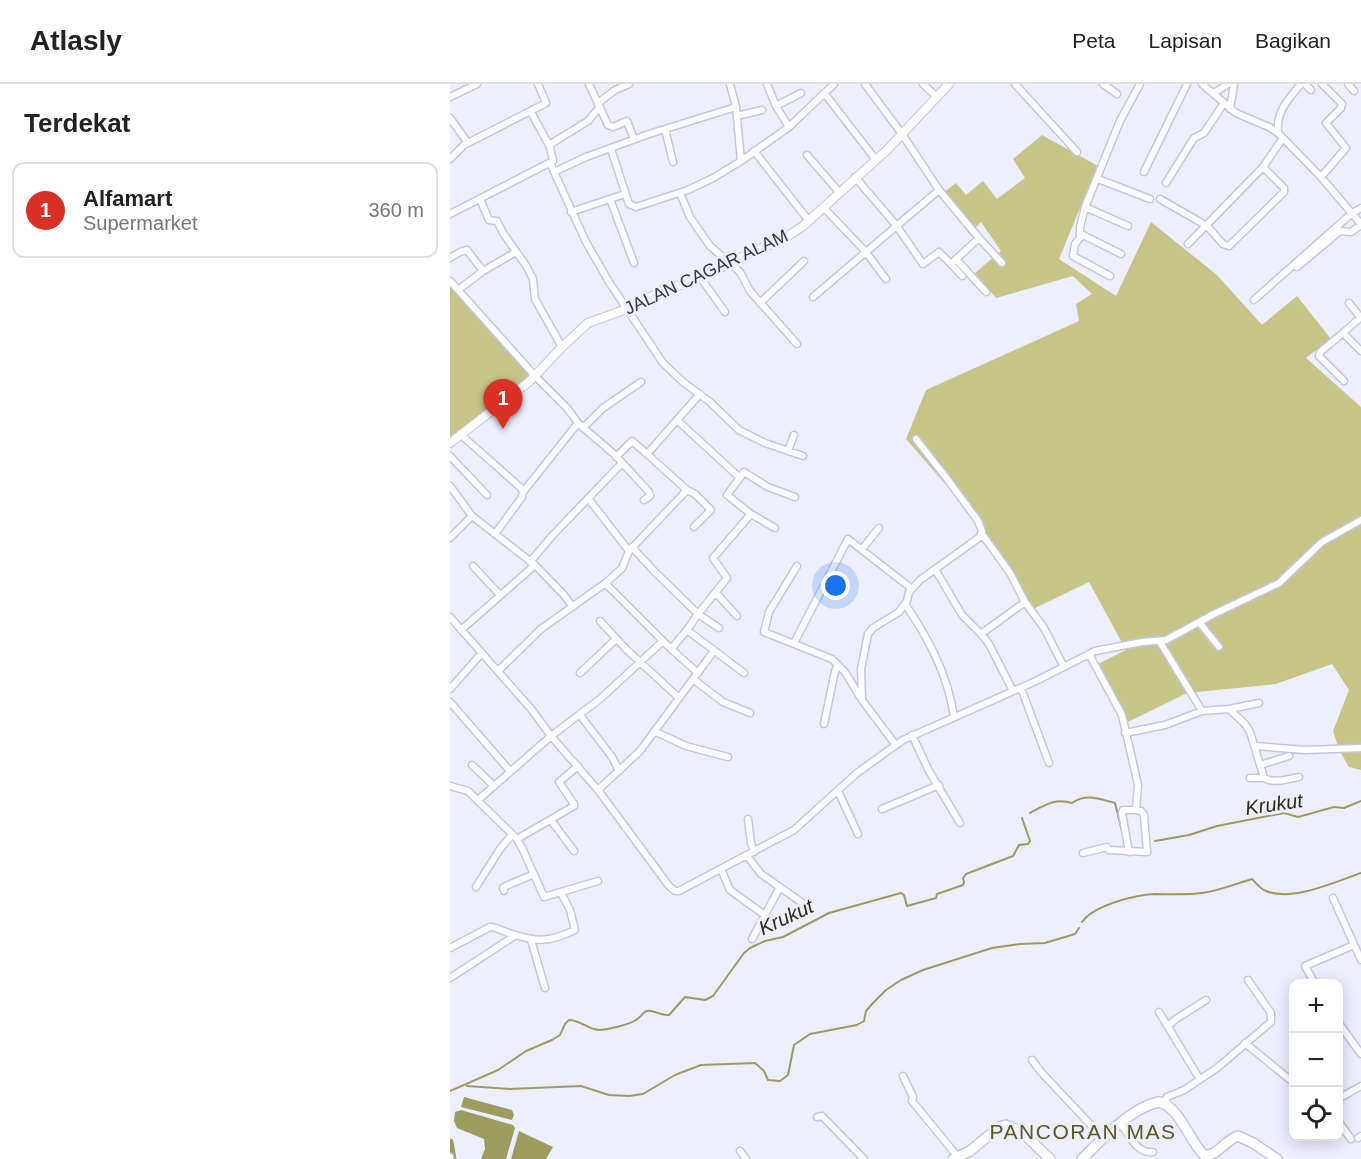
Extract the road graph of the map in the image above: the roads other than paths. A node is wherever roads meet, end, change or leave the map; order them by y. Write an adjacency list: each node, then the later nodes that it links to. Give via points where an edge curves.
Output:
1 (477, 84): 27 (street)
2 (538, 84): 35 (street, via 546,102)
3 (589, 84): 30 (street)
4 (629, 84): 30 (street, via 615,90)
5 (730, 84): 32 (street)
6 (767, 84): 31 (street)
7 (834, 84): 25 (street)
8 (865, 84): 40 (street)
9 (923, 84): 28 (street)
10 (949, 84): 28 (street, JALAN CAGAR ALAM)
11 (1015, 84): 47 (street)
12 (1103, 84): 26 (street)
13 (1140, 84): 59 (street, via 1120,121)
14 (1187, 84): 56 (street)
15 (1202, 84): 24 (street)
16 (1228, 84): 24 (street)
17 (1234, 84): 33 (street)
18 (1303, 84): 21 (street); 41 (street, via 1282,106 1278,120)
19 (1322, 84): 58 (street, via 1341,105 1326,123 1346,148)
20 (1348, 84): 22 (street)
21 (1311, 90)
22 (1354, 91)
23 (801, 93): 31 (street)
24 (1214, 93): 29 (street)
25 (825, 94): 38 (street); 50 (street)
26 (1117, 94)
27 (450, 97)
28 (937, 97): 40 (street, JALAN CAGAR ALAM)
29 (1224, 103): 33 (street); 60 (street, via 1204,133 1194,138)
30 (599, 105): 42 (street, via 610,126 627,121); 44 (street, via 588,121)
31 (776, 105): 38 (street)
32 (736, 107): 36 (street); 39 (street)
33 (1230, 109): 41 (street)
34 (762, 110): 36 (street)
35 (531, 112): 43 (street); 44 (street)
36 (738, 116): 51 (street)
37 (450, 118): 43 (street)
38 (789, 127): 46 (street)
39 (665, 129): 42 (street); 52 (street)
40 (902, 134): 50 (street, JALAN CAGAR ALAM); 61 (street)
41 (1281, 136): 54 (street); 58 (street)
42 (634, 139): 45 (street)
43 (468, 143): 49 (street)
44 (549, 145): 53 (street, via 554,158)
45 (611, 149): 55 (street); 63 (street)
46 (754, 151): 51 (street); 75 (street)
47 (1077, 152)
48 (807, 155): 62 (street)
49 (450, 159)
50 (876, 160): 57 (street, JALAN CAGAR ALAM)
51 (741, 161): 64 (street)
52 (673, 162)
53 (550, 163): 55 (street); 65 (street)
54 (1263, 167): 79 (street); 79 (street, via 1284,188 1283,194 1229,246)
55 (554, 172): 72 (street)
56 (1144, 172)
57 (855, 177): 62 (street, JALAN CAGAR ALAM); 77 (street)
58 (1321, 177): 74 (street)
59 (1098, 179): 67 (street); 69 (street)
60 (1166, 183)
61 (939, 190): 77 (street); 81 (street)
62 (839, 192): 70 (street, JALAN CAGAR ALAM)
63 (625, 194): 64 (street, via 629,204 636,207); 66 (street)
64 (680, 194): 91 (street, via 701,234)
65 (480, 199): 73 (street); 84 (street, via 489,220 497,221)
66 (610, 199): 72 (street); 89 (street)
67 (1150, 199)
68 (1160, 199): 79 (street)
69 (1085, 207): 78 (street); 80 (street)
70 (824, 208): 75 (street, JALAN CAGAR ALAM); 83 (street)
71 (1361, 208): 74 (street)
72 (571, 212): 106 (street)
73 (450, 214)
74 (1352, 214): 76 (street); 103 (street)
75 (809, 221): 91 (street, JALAN CAGAR ALAM, via 785,238)
76 (1361, 224): 101 (street, via 1351,232 1340,231)
77 (896, 225): 83 (street); 92 (street, via 923,264 941,250)
78 (1128, 226)
79 (1206, 226): 82 (street)
80 (1081, 234): 85 (street); 95 (street, via 1073,256)
81 (979, 238): 87 (street); 90 (street)
82 (1188, 244)
83 (865, 251): 97 (street); 102 (street)
84 (516, 252): 93 (street); 111 (street, via 533,279 535,299)
85 (1121, 255)
86 (450, 258): 93 (street, via 467,250)
87 (956, 259): 92 (street); 100 (street)
88 (804, 261): 104 (street)
89 (634, 263)
90 (1002, 263)
91 (730, 264): 96 (street, JALAN CAGAR ALAM); 104 (street)
92 (951, 264): 94 (street)
93 (483, 271): 99 (street)
94 (962, 276)
95 (1110, 276)
96 (700, 277): 106 (street, JALAN CAGAR ALAM); 107 (street)
97 (886, 279)
98 (450, 281): 99 (street)
99 (458, 290): 113 (street)
100 (986, 292)
101 (1264, 295)
102 (813, 297)
103 (1254, 300)
104 (760, 303): 110 (street)
105 (1349, 303): 108 (street)
106 (627, 309): 111 (street, JALAN CAGAR ALAM, via 588,323); 116 (street, via 663,363)
107 (725, 312)
108 (1361, 318): 109 (street)
109 (1343, 333): 112 (street); 114 (street, via 1318,356)
110 (797, 344)
111 (562, 347): 113 (street, JALAN CAGAR ALAM)
112 (1361, 351)
113 (535, 376): 118 (street); 119 (street, JALAN CAGAR ALAM)
114 (1344, 381)
115 (641, 382): 118 (street)
116 (700, 394): 117 (street); 123 (street, via 747,435)
117 (676, 420): 124 (street); 129 (street)
118 (580, 425): 127 (street); 132 (street)
119 (460, 434): 122 (street, JALAN CAGAR ALAM); 132 (street)
120 (794, 435): 123 (street)
121 (916, 439): 144 (street, via 982,527)
122 (450, 443)
123 (788, 451): 126 (street)
124 (647, 454): 127 (street, via 632,441); 131 (street)
125 (450, 456): 133 (street)
126 (803, 456)
127 (616, 457): 128 (street)
128 (622, 463): 135 (street); 136 (street, via 649,492)
129 (740, 478): 134 (street, via 745,472 768,487); 137 (street, via 727,496)
130 (450, 486): 138 (street)
131 (687, 490): 140 (street, via 711,510); 146 (street)
132 (524, 492): 143 (street)
133 (487, 495)
134 (795, 497)
135 (588, 498): 146 (street); 148 (street)
136 (644, 500)
137 (751, 514): 141 (street); 154 (street, via 713,558 727,577)
138 (472, 516): 143 (street); 145 (street)
139 (1361, 520): 163 (street, via 1322,542 1279,583)
140 (694, 527)
141 (775, 528)
142 (879, 528): 147 (street)
143 (495, 534): 148 (street)
144 (982, 534): 151 (street); 156 (street)
145 (450, 538)
146 (631, 549): 152 (street, via 622,568); 159 (street)
147 (862, 549): 153 (street); 171 (street, via 848,539)
148 (533, 563): 155 (street); 158 (street)
149 (473, 566): 155 (street)
150 (797, 566): 171 (street, via 769,612 764,632)
151 (935, 569): 153 (street); 167 (street, via 962,615)
152 (605, 583): 158 (street); 169 (street)
153 (912, 589): 157 (street)
154 (716, 593): 159 (street); 160 (street)
155 (500, 595): 165 (street)
156 (1025, 602): 167 (street); 179 (street)
157 (904, 604): 187 (street, via 868,634 861,669); 194 (street, via 942,669)
158 (572, 606): 180 (street, via 541,629)
159 (698, 614): 164 (street); 166 (street)
160 (737, 616)
161 (450, 617): 165 (street)
162 (600, 621): 168 (street)
163 (1199, 622): 170 (street); 172 (street)
164 (719, 628)
165 (462, 630): 175 (street)
166 (687, 630): 173 (street); 174 (street)
167 (981, 634): 185 (street)
168 (616, 639): 177 (street); 181 (street)
169 (663, 641): 173 (street); 177 (street)
170 (1160, 642): 176 (street, via 1100,649); 191 (street)
171 (794, 643): 178 (street, via 821,653)
172 (1219, 647)
173 (671, 650): 183 (street)
174 (713, 652): 182 (street); 183 (street)
175 (481, 654): 180 (street); 184 (street)
176 (1089, 654): 179 (street); 197 (street, via 1119,709)
177 (640, 663): 186 (street); 193 (street)
178 (838, 665): 187 (street); 195 (street)
179 (1064, 667): 185 (street)
180 (498, 671): 199 (street)
181 (580, 673)
182 (744, 673)
183 (695, 676): 186 (street); 192 (street, via 723,702)
184 (450, 689)
185 (1017, 690): 194 (street); 205 (street)
186 (678, 697): 196 (street)
187 (862, 700): 200 (street)
188 (450, 702): 209 (street)
189 (1259, 703): 190 (street)
190 (1229, 709): 191 (street); 201 (street, via 1245,724)
191 (1202, 711): 197 (street, via 1165,725)
192 (750, 714)
193 (580, 715): 199 (street); 210 (street)
194 (954, 717): 198 (street)
195 (824, 724)
196 (654, 731): 204 (street, via 686,746); 210 (street)
197 (1125, 732): 221 (street, via 1138,785)
198 (912, 735): 200 (street); 214 (street)
199 (551, 736): 208 (street); 209 (street)
200 (895, 744): 218 (street)
201 (1255, 746): 202 (street, via 1305,750); 207 (street)
202 (1361, 748)
203 (1289, 756): 207 (street)
204 (728, 757)
205 (1049, 763)
206 (472, 765): 216 (street)
207 (1260, 765): 213 (street)
208 (578, 766): 217 (street); 223 (street, via 559,782 574,806)
209 (510, 771): 216 (street)
210 (619, 771): 217 (street)
211 (1299, 777): 213 (street, via 1276,782)
212 (1251, 778): 213 (street)
213 (1264, 778)
214 (939, 785): 220 (street); 224 (street)
215 (450, 786): 219 (street, via 465,789)
216 (494, 786): 219 (street)
217 (598, 790): 232 (street, via 673,890 680,891)
218 (838, 791): 225 (street); 228 (street, via 794,830)
219 (478, 800): 226 (street)
220 (882, 808)
221 (1136, 810): 229 (street, via 1122,813); 229 (street, via 1144,815 1146,852)
222 (748, 819): 228 (street)
223 (551, 820): 226 (street); 227 (street)
224 (960, 823)
225 (858, 834)
226 (514, 837): 233 (street); 235 (street, via 500,849)
227 (574, 851)
228 (754, 852): 231 (street)
229 (1129, 852): 230 (street, via 1107,847)
230 (1083, 853)
231 (747, 856): 232 (street); 236 (street, via 761,874)
232 (721, 869): 241 (street, via 730,890)
233 (534, 874): 237 (street, via 506,886); 238 (street, via 543,897)
234 (598, 881): 238 (street)
235 (476, 887)
236 (780, 887): 240 (street); 241 (street)
237 (504, 891)
238 (561, 893): 245 (street, via 576,929 553,939)
239 (1333, 898): 246 (street)
240 (801, 903)
241 (765, 915): 242 (street); 244 (street)
242 (777, 924)
243 (516, 935): 245 (street); 247 (street, via 490,927); 249 (street)
244 (752, 939)
245 (531, 940): 252 (street)
246 (1354, 945): 248 (street); 250 (street, via 1305,966)
247 (450, 948)
248 (1361, 960)
249 (450, 978)
250 (1312, 979)
251 (1248, 980): 257 (street, via 1272,1020)
252 (545, 988)
253 (1206, 1000): 255 (street)
254 (1159, 1012): 255 (street)
255 (1169, 1025): 261 (street)
256 (1343, 1029): 258 (street)
257 (1245, 1043): 261 (street); 262 (street)
258 (1361, 1054)
259 (1032, 1060): 269 (street)
260 (903, 1076): 273 (street, via 912,1101)
261 (1199, 1078): 265 (street, via 1167,1097)
262 (1289, 1080)
263 (1361, 1086): 264 (street)
264 (1343, 1096)
265 (1164, 1103): 267 (main road, via 1151,1104); 274 (main road)
266 (817, 1117): 276 (street, via 822,1116)
267 (1121, 1124): 269 (main road); 272 (street, via 1140,1149)
268 (1343, 1125): 270 (street)
269 (1103, 1138): 278 (main road)
270 (1357, 1138)
271 (740, 1150): 275 (street)
272 (1153, 1152)
273 (956, 1158): 277 (main road, via 1006,1125 1022,1132)
274 (1205, 1158): 279 (main road, via 1238,1136)
275 (746, 1159)
276 (864, 1159)
277 (1050, 1159)
278 (1082, 1159)
279 (1277, 1159)

